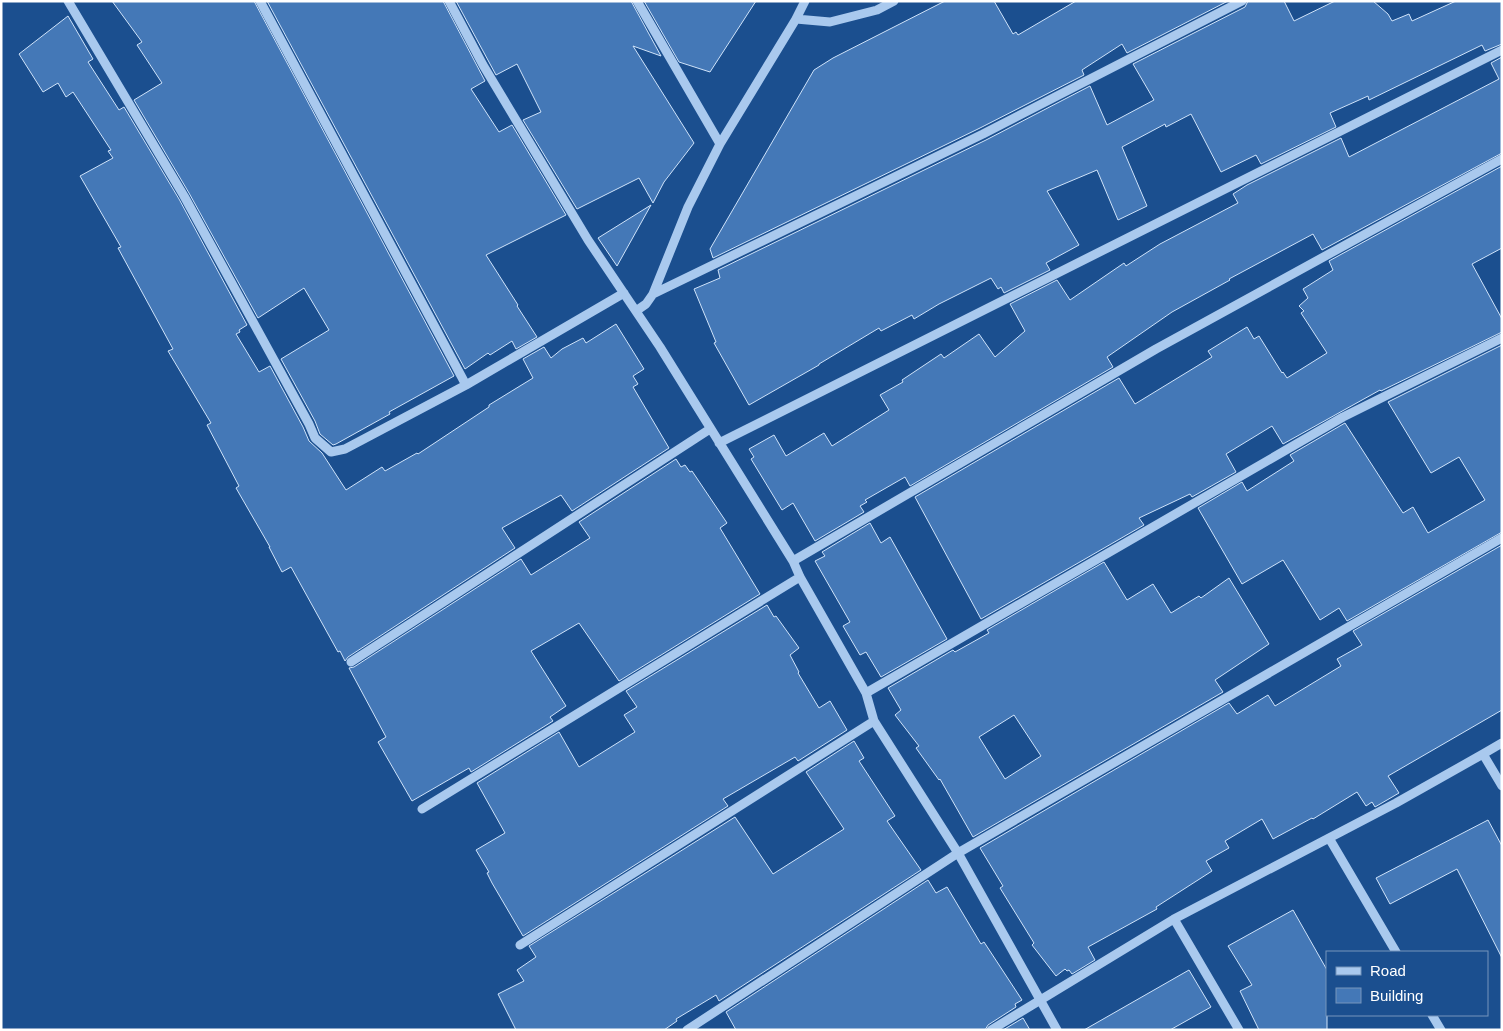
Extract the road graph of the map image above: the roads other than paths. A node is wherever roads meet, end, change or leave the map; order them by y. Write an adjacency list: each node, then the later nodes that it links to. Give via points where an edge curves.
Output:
1 (68, 1): 16 (street, via 184,196 316,438 331,452 345,449)
2 (260, 1): 16 (street)
3 (449, 1): 12 (street, via 483,65 583,232)
4 (637, 1): 10 (street)
5 (805, 1): 8 (street)
6 (894, 1): 8 (street, via 877,10 830,22)
7 (1242, 1): 13 (street, via 983,134)
8 (796, 19): 10 (street)
9 (1502, 50): 18 (street)
10 (720, 144): 13 (street, via 688,207)
11 (1502, 160): 20 (street, via 1156,349)
12 (624, 293): 14 (street); 16 (street)
13 (653, 294): 14 (street)
14 (636, 311): 17 (street)
15 (1502, 338): 23 (street, via 1343,417)
16 (466, 385)
17 (710, 430): 18 (street); 22 (street)
18 (719, 443): 20 (street)
19 (1502, 538): 30 (street)
20 (793, 560): 21 (street)
21 (800, 577): 23 (street); 28 (street)
22 (351, 662)
23 (866, 693): 24 (street)
24 (874, 721): 30 (street); 32 (street)
25 (1502, 742): 26 (street)
26 (1483, 754): 27 (street); 29 (street)
27 (1502, 786)
28 (422, 809)
29 (1329, 838): 31 (street); 33 (street)
30 (958, 853): 34 (street); 36 (street)
31 (1174, 919): 34 (street); 39 (street)
32 (520, 945)
33 (1395, 951)
34 (1040, 999): 37 (street); 38 (street)
35 (1433, 1016): 40 (street)
36 (687, 1030)
37 (991, 1030)
38 (1057, 1030)
39 (1238, 1030)
40 (1441, 1030)

